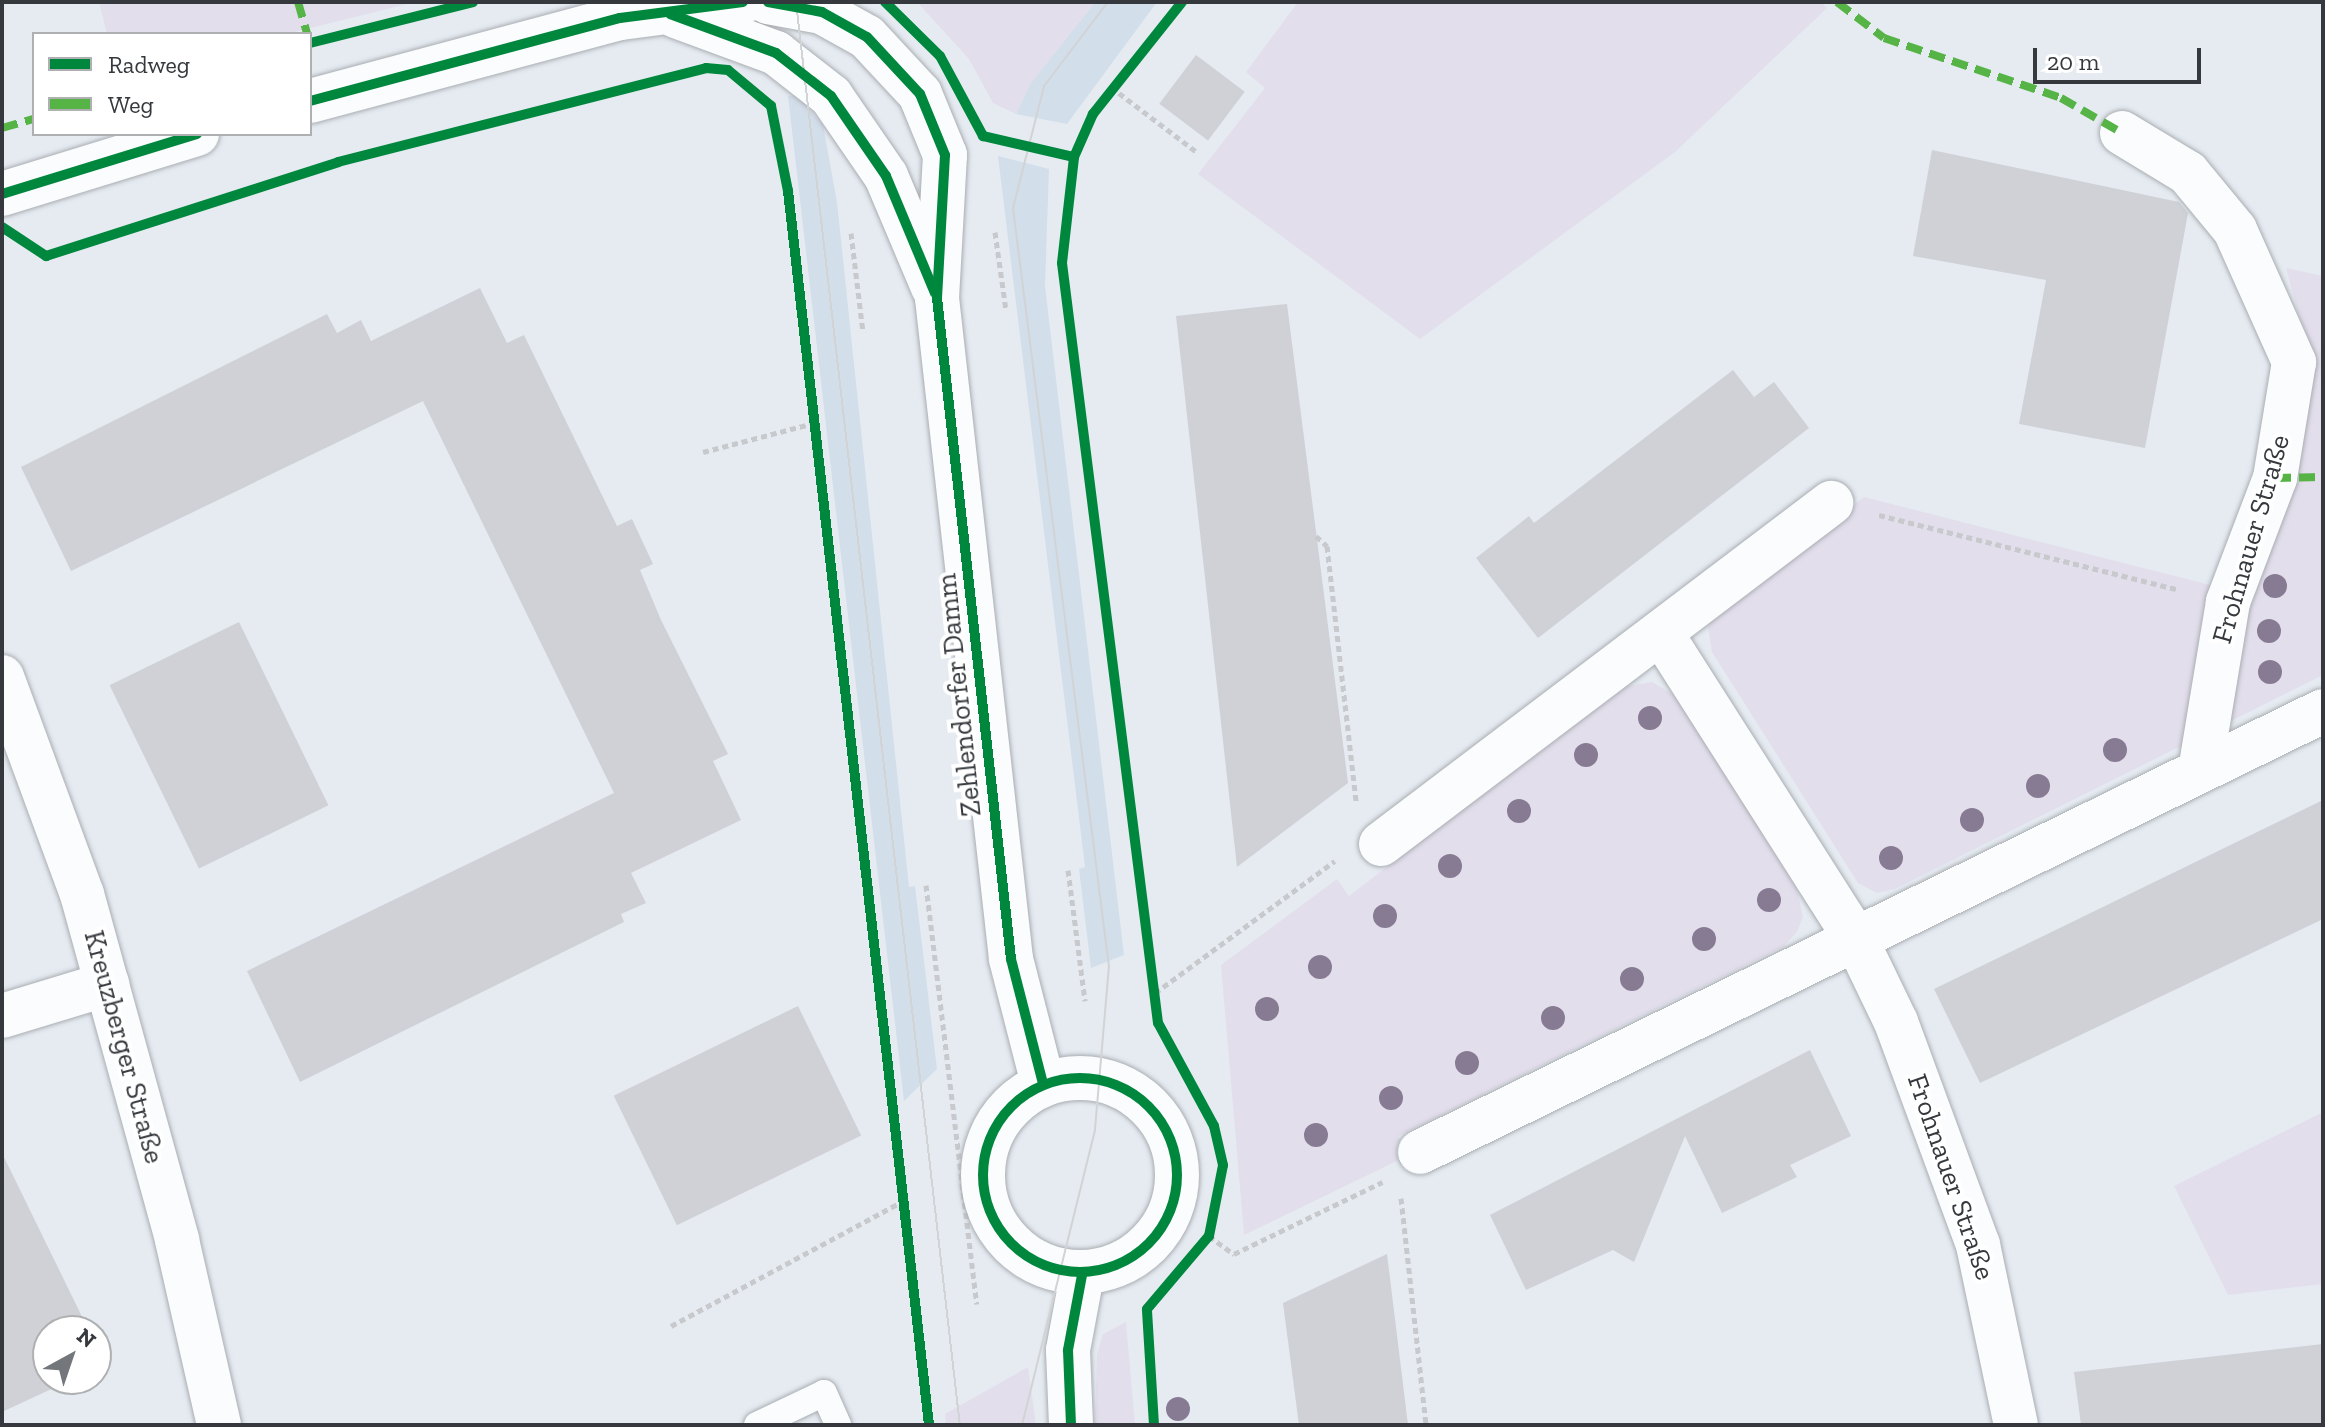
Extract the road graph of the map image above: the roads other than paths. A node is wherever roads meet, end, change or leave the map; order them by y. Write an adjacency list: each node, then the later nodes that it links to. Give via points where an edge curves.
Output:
1 (743, 2): 3 (street)
2 (768, 2): 8 (street, Zehlendorfer Damm, via 846,22 920,94 945,155)
3 (662, 11): 4 (street); 8 (street, Zehlendorfer Damm, via 776,53 831,96 886,176)
4 (312, 100)
5 (2122, 133): 13 (street, Frohnauer Straße, via 2188,173 2235,230 2294,362 2275,478 2228,602)
6 (190, 136): 7 (street)
7 (2, 194)
8 (937, 298): 18 (street, Zehlendorfer Damm, via 1011,959)
9 (1831, 503): 10 (street)
10 (1661, 633): 14 (street); 15 (street, Frohnauer Straße)
11 (2, 677): 16 (street, Kreuzberger Straße, via 62,831)
12 (2323, 711): 13 (street)
13 (2200, 771): 15 (street)
14 (1371, 843)
15 (1856, 939): 19 (street); 25 (street, Frohnauer Straße, via 1902,1036 1978,1245)
16 (107, 984): 17 (street); 21 (street, Kreuzberger Straße)
17 (2, 1016)
18 (1043, 1084): 20 (street, via 998,1120 982,1179 1005,1236 1030,1259); 20 (street, via 1073,1077 1130,1091 1167,1132 1176,1160 1175,1197 1151,1240 1115,1266)
19 (1409, 1163)
20 (1082, 1275): 24 (street, via 1068,1350)
21 (219, 1425)
22 (757, 1425): 23 (lane, via 824,1393)
23 (838, 1425)
24 (1071, 1425)
25 (2016, 1425)

